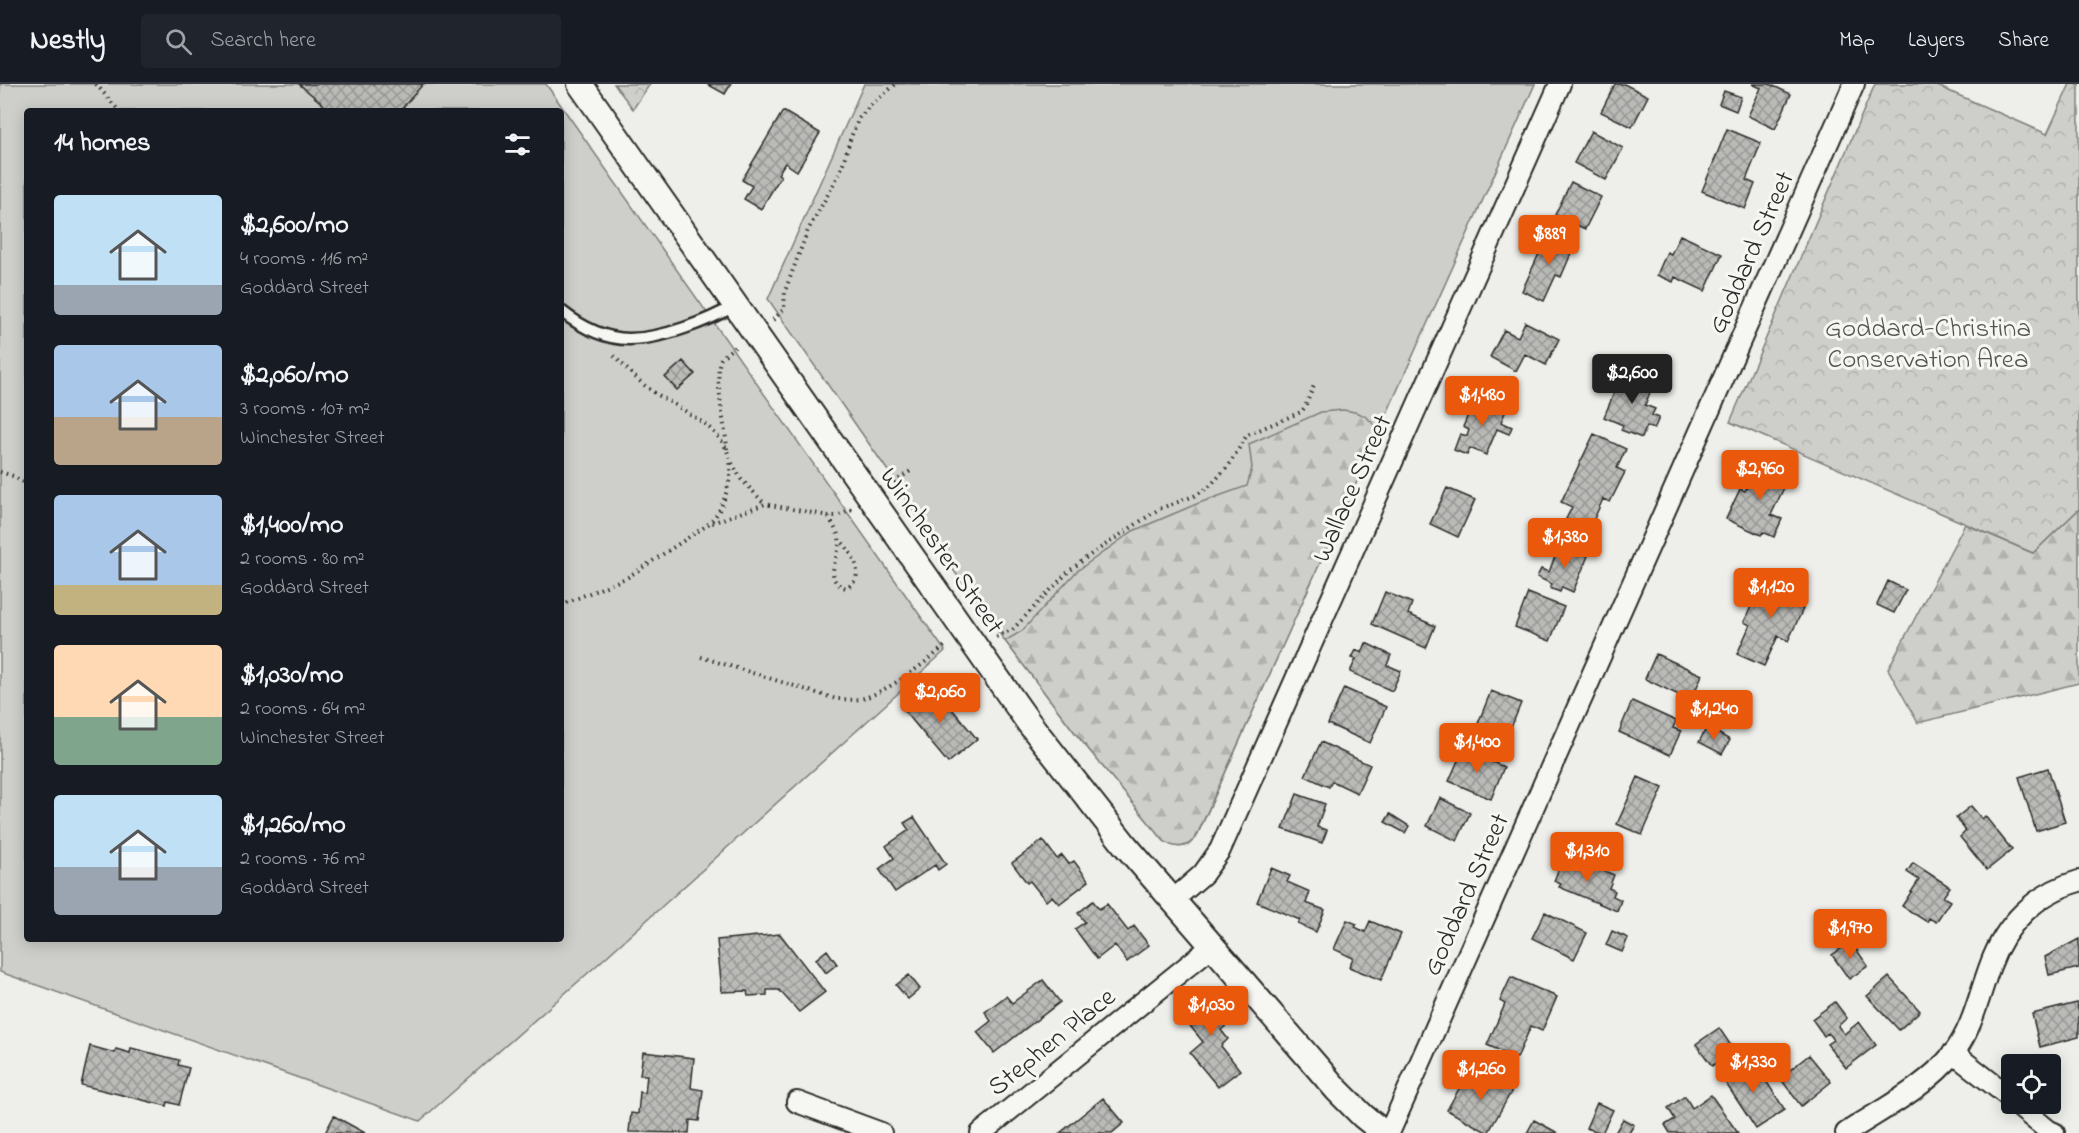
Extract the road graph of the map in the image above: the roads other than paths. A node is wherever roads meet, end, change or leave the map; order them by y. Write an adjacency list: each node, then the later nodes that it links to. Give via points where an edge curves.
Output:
1 (580, 84): 4 (street, Winchester Street)
2 (1560, 84): 7 (street, Wallace Street, via 1220,850 1203,874)
3 (1854, 84): 16 (street, Goddard Street)
4 (736, 305): 5 (lane, via 702,322 628,339 578,325); 7 (street, Winchester Street, via 970,641 1085,796)
5 (564, 313)
6 (2079, 881): 9 (street, via 2044,894 2012,924 1990,964 1973,1018)
7 (1172, 901): 8 (street, Winchester Street)
8 (1211, 947): 14 (street, Stephen Place); 15 (street, Winchester Street, via 1337,1090)
9 (1953, 1053): 10 (street); 17 (street, via 1926,1080)
10 (2001, 1090)
11 (797, 1102): 13 (street)
12 (2028, 1114): 18 (street)
13 (881, 1133)
14 (981, 1133)
15 (1384, 1133)
16 (1389, 1133)
17 (1846, 1133)
18 (2054, 1133)

